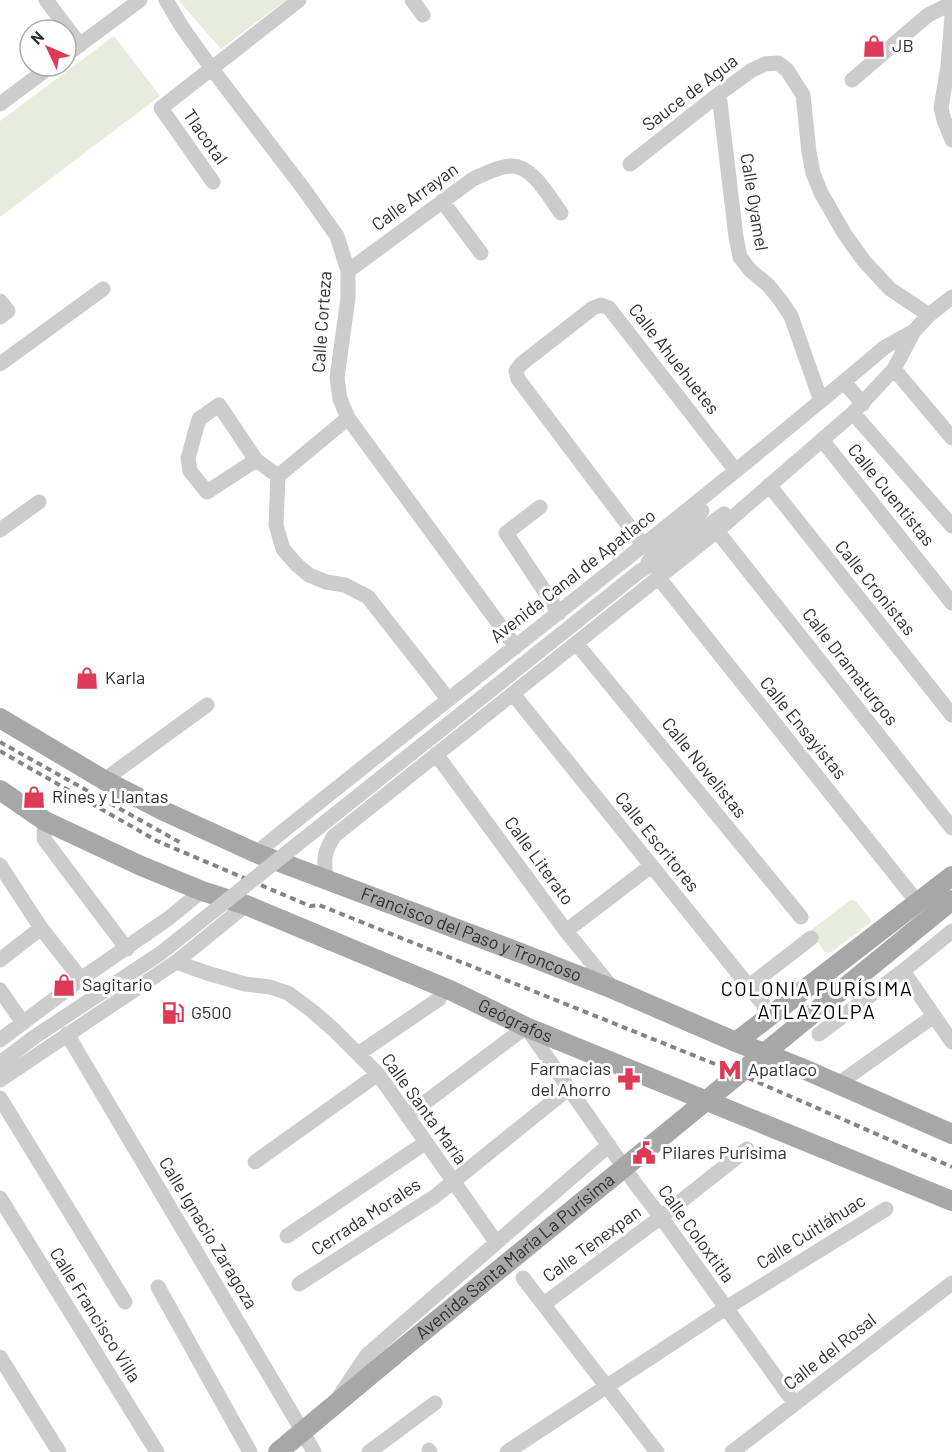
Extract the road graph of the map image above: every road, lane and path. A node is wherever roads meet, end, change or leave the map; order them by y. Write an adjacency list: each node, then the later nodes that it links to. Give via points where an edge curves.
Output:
1 (46, 0): 8 (street)
2 (140, 0): 8 (street)
3 (166, 0): 10 (street, Calle Corteza)
4 (299, 0): 10 (street)
5 (412, 0): 7 (street)
6 (951, 8): 9 (street); 12 (street, via 928,15)
7 (423, 15)
8 (80, 45)
9 (950, 65): 15 (street, via 941,108)
10 (212, 69): 17 (street, Tlacotal, via 161,108); 21 (street, Calle Corteza, via 337,236)
11 (35, 78): 14 (street)
12 (852, 80)
13 (719, 94): 16 (street, Sauce de Agua); 25 (street, Sauce de Agua, via 765,64 778,63 787,70 803,95 813,173 844,233 890,289); 31 (street, Calle Oyamel, via 740,257 791,316)
14 (0, 104)
15 (952, 140)
16 (630, 164)
17 (213, 182)
18 (442, 201): 19 (street, Calle Arrayan, via 473,179 510,166 532,174); 20 (street); 21 (street, Calle Arrayan)
19 (561, 213)
20 (481, 253)
21 (348, 271): 33 (street, Calle Corteza, via 337,378)
22 (103, 290): 28 (street)
23 (952, 297): 25 (street, Avenida Canal de Apatlaco)
24 (0, 300): 26 (street, via 8,311)
25 (929, 315): 27 (street, Avenida Canal de Apatlaco)
26 (0, 317)
27 (914, 331): 29 (street, Avenida Canal de Apatlaco); 30 (street, Avenida Canal de Apatlaco, via 885,347)
28 (0, 364)
29 (894, 369): 32 (street, Avenida Canal de Apatlaco); 34 (street)
30 (844, 382): 31 (street, Avenida Canal de Apatlaco); 32 (street)
31 (820, 401): 37 (street, Avenida Canal de Apatlaco)
32 (858, 409): 35 (street, Avenida Canal de Apatlaco); 43 (street)
33 (348, 418): 38 (street); 52 (street, Calle Corteza)
34 (952, 438)
35 (822, 440): 39 (street, Avenida Canal de Apatlaco); 49 (street, Calle Cuentistas)
36 (256, 460): 36 (street, via 219,405 199,419 188,458 190,471 207,492); 38 (street)
37 (733, 473): 46 (street, Avenida Canal de Apatlaco); 46 (street, Calle Ahuehuetes, via 609,308 593,308 521,364 516,371 518,379); 47 (street, via 725,491 658,549)
38 (278, 476): 54 (street, via 276,525 282,549 309,575 345,585 368,597)
39 (768, 485): 42 (street, Avenida Canal de Apatlaco); 56 (street, Calle Cronistas)
40 (39, 502): 44 (street)
41 (540, 507): 50 (street, via 506,533)
42 (744, 507): 45 (street, Avenida Canal de Apatlaco); 47 (street, via 721,514 666,557)
43 (952, 526)
44 (0, 530)
45 (717, 531): 48 (street, Avenida Canal de Apatlaco); 64 (street, Calle Dramaturgos)
46 (644, 546): 50 (street, Avenida Canal de Apatlaco)
47 (640, 571): 99 (street, bridge, via 161,952)
48 (658, 577): 51 (street, Avenida Canal de Apatlaco); 72 (street, Calle Ensayistas)
49 (952, 603)
50 (559, 613): 52 (street, Avenida Canal de Apatlaco)
51 (576, 643): 53 (street, Avenida Canal de Apatlaco); 74 (street, Calle Novelistas)
52 (516, 647): 54 (street, Avenida Canal de Apatlaco)
53 (513, 694): 58 (street, Avenida Canal de Apatlaco); 67 (street, Calle Escritores)
54 (448, 699): 61 (street, Avenida Canal de Apatlaco)
55 (207, 705): 59 (street)
56 (952, 715)
57 (0, 718): 59 (main road, Francisco del Paso y Troncoso)
58 (436, 754): 62 (street, Avenida Canal de Apatlaco); 77 (street, Calle Literato)
59 (104, 780): 65 (main road, Francisco del Paso y Troncoso)
60 (0, 790): 63 (main road)
61 (331, 793): 62 (street, via 336,810 344,816); 65 (street, Avenida Canal de Apatlaco)
62 (357, 817): 69 (street, Avenida Canal de Apatlaco, via 334,836 326,850)
63 (45, 821): 70 (main road); 80 (street, via 44,839)
64 (952, 828)
65 (256, 853): 69 (main road, Francisco del Paso y Troncoso)
66 (0, 865): 76 (street)
67 (651, 866): 77 (street); 85 (street, Calle Escritores)
68 (952, 876): 72 (main road)
69 (326, 879): 86 (main road, Francisco del Paso y Troncoso)
70 (202, 891): 73 (main road); 75 (street)
71 (952, 900): 129 (main road, Avenida Santa María La Purísima, bridge)
72 (918, 903): 89 (main road)
73 (246, 905): 81 (street); 92 (main road, Geógrafos, via 452,991)
74 (801, 917)
75 (169, 918): 80 (street); 81 (street, via 188,927 190,943)
76 (41, 928): 82 (street); 84 (street)
77 (567, 931): 86 (street, Calle Literato)
78 (952, 931): 83 (street)
79 (811, 938): 85 (street)
80 (127, 949): 84 (street)
81 (181, 958): 93 (street); 98 (street, Calle Santa María, via 207,973 288,993)
82 (0, 960)
83 (903, 971): 90 (street); 94 (street)
84 (81, 980): 91 (street)
85 (749, 986): 89 (street, Calle Escritores)
86 (614, 989): 96 (main road, Francisco del Paso y Troncoso)
87 (0, 990): 91 (street)
88 (439, 999): 98 (street)
89 (771, 1014): 96 (main road)
90 (934, 1016): 97 (street); 102 (street)
91 (23, 1023): 95 (street)
92 (526, 1028): 103 (street, Calle Coloxtitla); 105 (street); 113 (main road, Geógrafos)
93 (67, 1034): 101 (street); 130 (street, Calle Ignacio Zaragoza)
94 (819, 1034)
95 (0, 1040)
96 (736, 1042): 102 (main road, Francisco del Paso y Troncoso)
97 (952, 1042)
98 (358, 1054): 100 (street, Calle Santa María)
99 (0, 1063)
100 (378, 1074): 105 (street, Calle Santa María); 110 (street)
101 (0, 1080)
102 (838, 1084): 106 (main road, Francisco del Paso y Troncoso)
103 (568, 1089): 108 (street, Calle Coloxtitla); 111 (street, Cerrada Morales)
104 (0, 1098): 122 (street)
105 (407, 1116): 107 (street, Calle Santa María)
106 (952, 1134)
107 (425, 1143): 111 (street, Calle Santa María); 116 (street)
108 (609, 1145): 115 (street, Calle Coloxtitla); 117 (street, Avenida Santa María La Purísima)
109 (747, 1149): 115 (street, Calle Tenexpan)
110 (255, 1162)
111 (453, 1182): 117 (street, Calle Santa María); 120 (street, Cerrada Morales)
112 (0, 1198): 132 (street, Calle Francisco Villa)
113 (952, 1201)
114 (886, 1209): 124 (street, Calle Cuitláhuac)
115 (662, 1217): 123 (street, Calle Tenexpan); 124 (street, Calle Coloxtitla)
116 (287, 1236)
117 (496, 1242): 129 (street, Avenida Santa María La Purísima, via 367,1355)
118 (526, 1281): 123 (street)
119 (952, 1283): 128 (street, Calle del Rosal)
120 (300, 1284)
121 (158, 1287): 133 (street)
122 (125, 1302)
123 (544, 1304): 126 (street)
124 (726, 1308): 126 (street, Calle Cuitláhuac); 128 (street, Calle Coloxtitla)
125 (0, 1357): 131 (street)
126 (606, 1386): 137 (street, Calle Cuitláhuac); 138 (street)
127 (435, 1403): 136 (street)
128 (795, 1404): 139 (street, Calle del Rosal)
129 (330, 1409): 130 (main road, Avenida Santa María La Purísima)
130 (303, 1432): 134 (main road, Avenida Santa María La Purísima); 135 (street, Calle Ignacio Zaragoza)
131 (59, 1452)
132 (157, 1452)
133 (250, 1452)
134 (278, 1452)
135 (314, 1452)
136 (369, 1452)
137 (507, 1452)
138 (657, 1452)
139 (732, 1452)

